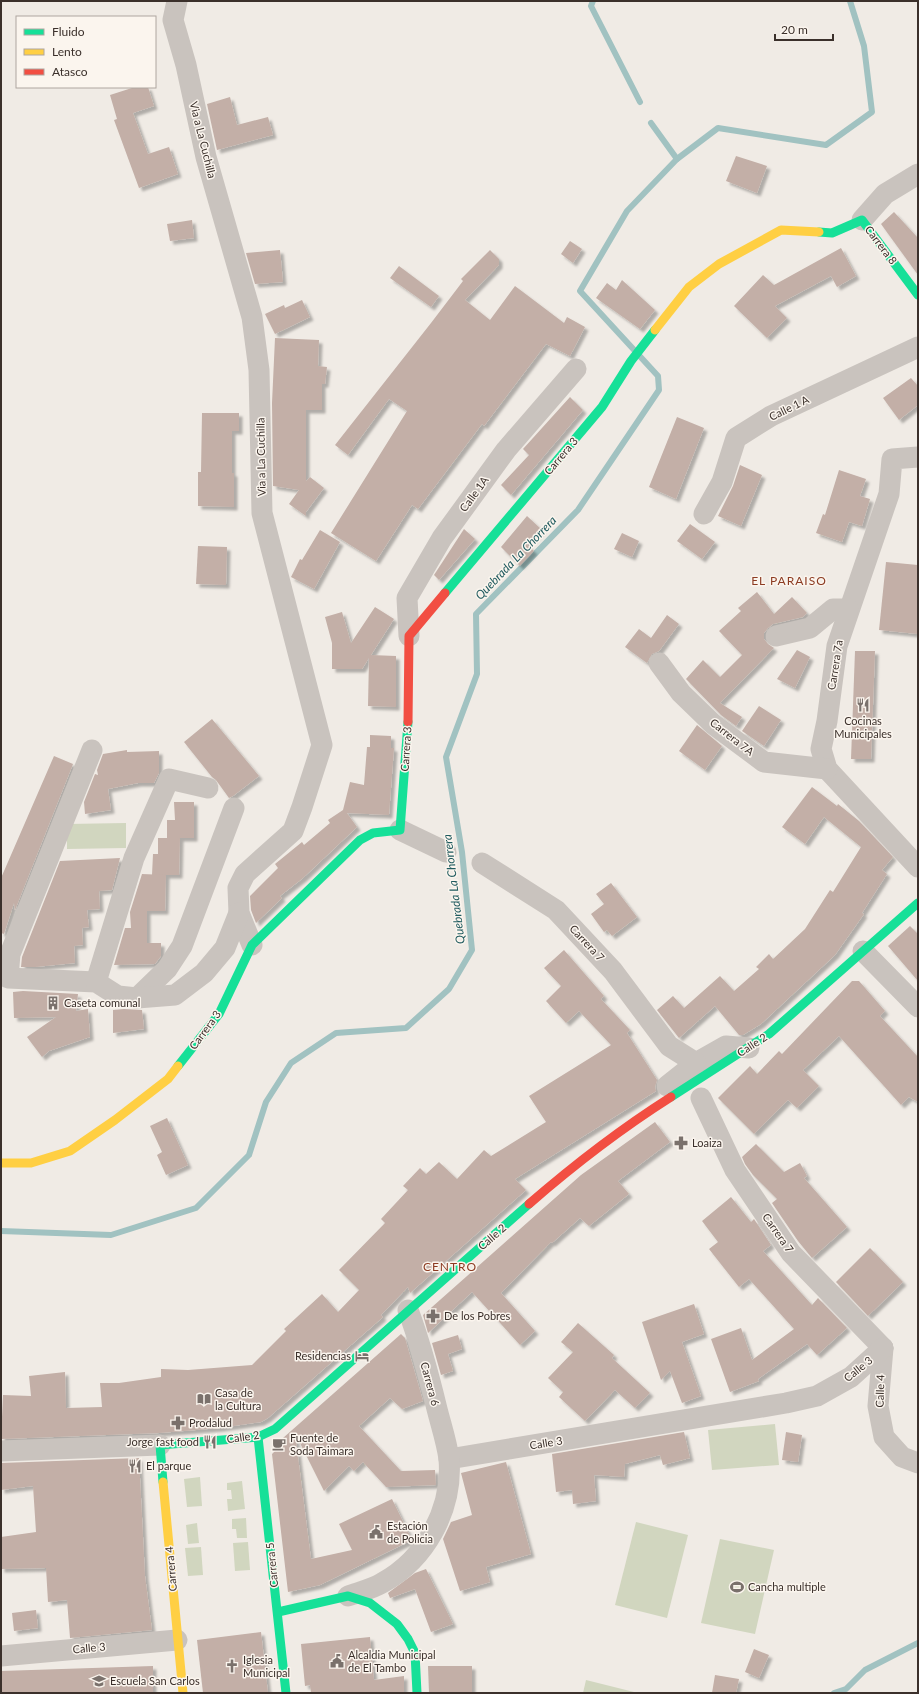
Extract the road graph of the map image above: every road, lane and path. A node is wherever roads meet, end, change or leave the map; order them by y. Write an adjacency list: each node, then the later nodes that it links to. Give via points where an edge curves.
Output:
1 (177, 1): 23 (street, Via a La Cuchilla, via 173,20 186,65 206,157 252,318 259,370 262,513 322,745 293,831 245,874 238,888)
2 (918, 174): 3 (street, via 885,194)
3 (862, 220): 4 (street, Carrera 8, via 832,233 781,230); 5 (street, Carrera 8)
4 (742, 250): 11 (street, Carrera 3, via 688,287 669,315 631,361 602,407)
5 (918, 295)
6 (918, 347): 9 (street, Calle 1 A, via 771,416 736,438 722,482)
7 (576, 369): 11 (street, Calle 1A, via 506,450 442,538 406,598)
8 (918, 457): 10 (street, Carrera 7a, via 892,459 889,494)
9 (704, 514)
10 (848, 609): 12 (street, via 833,609 810,628); 15 (street, Carrera 7a, via 837,646 821,749)
11 (409, 636): 18 (street, Carrera 3, via 408,733)
12 (776, 636)
13 (659, 663): 15 (street, Carrera 7A, via 680,693 713,724 764,762)
14 (92, 750): 26 (street, via 10,954 8,978)
15 (827, 769): 21 (street, Carrera 7a)
16 (208, 788): 26 (street, via 169,779 134,858)
17 (234, 808): 27 (street, via 182,946 167,969)
18 (400, 830): 19 (street); 24 (street, Carrera 3, via 373,833 360,840)
19 (446, 852)
20 (482, 864): 30 (street, Carrera 7, via 556,910 613,971 669,1046)
21 (918, 868)
22 (918, 903): 25 (street, Calle 2)
23 (239, 913): 24 (street); 27 (street, via 225,948 204,973 175,995)
24 (252, 945): 33 (street, Carrera 3, via 219,1014 168,1079 70,1151 31,1163)
25 (863, 951): 28 (street); 29 (street, Calle 2, via 769,1034)
26 (96, 982): 27 (street, via 118,996)
27 (137, 998)
28 (918, 1007)
29 (749, 1048): 30 (street, via 726,1046); 34 (street, Calle 2, via 636,1119 573,1165)
30 (696, 1064): 31 (street)
31 (667, 1086)
32 (701, 1098): 35 (street, Carrera 7, via 735,1170 791,1253)
33 (1, 1163)
34 (408, 1310): 36 (street, Calle 2, via 275,1429); 39 (street, Carrera 6, via 430,1380)
35 (883, 1348): 39 (street, Calle 3, via 851,1377 817,1396 786,1404); 40 (street, Calle 4, via 878,1406 884,1437 902,1457)
36 (258, 1437): 37 (street, Calle 2); 42 (street, Carrera 5)
37 (160, 1445): 38 (street, Calle 2); 43 (street, Carrera 4)
38 (1, 1451)
39 (449, 1459): 41 (street, via 447,1496 435,1531 412,1561 382,1583)
40 (918, 1463)
41 (348, 1596): 42 (street); 47 (street, via 370,1603 385,1613 408,1639 415,1653)
42 (278, 1612): 46 (street, Carrera 5)
43 (178, 1640): 44 (street, Calle 3); 45 (street, Carrera 4)
44 (1, 1656)
45 (182, 1693)
46 (286, 1693)
47 (416, 1693)

